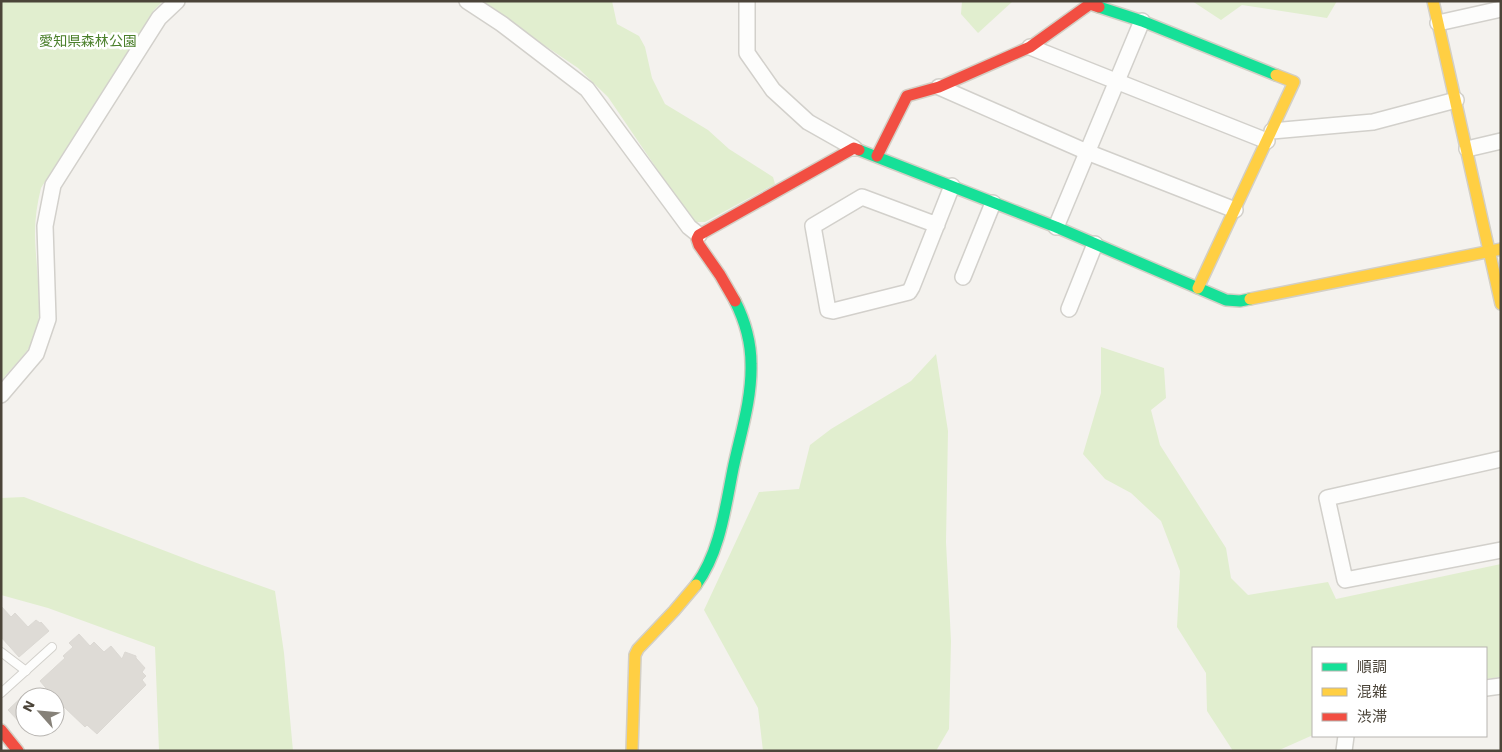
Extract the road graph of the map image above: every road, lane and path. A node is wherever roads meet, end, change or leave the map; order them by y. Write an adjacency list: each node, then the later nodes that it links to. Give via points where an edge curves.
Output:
1 (177, 1): 31 (street, via 159,18 53,185 45,226 48,319 36,354)
2 (467, 1): 23 (street, via 587,89 689,227)
3 (746, 1): 14 (street, via 747,53 773,90 808,122)
4 (1433, 1): 7 (street)
5 (1501, 9): 7 (street)
6 (1142, 21): 8 (street, via 1090,4); 9 (street); 12 (street, via 1294,82)
7 (1438, 23): 11 (street)
8 (1030, 47): 9 (street); 10 (street)
9 (1117, 80): 12 (street); 16 (street)
10 (939, 87): 16 (street); 17 (street, via 907,96)
11 (1456, 100): 12 (street, via 1373,122); 15 (street)
12 (1269, 136): 20 (street)
13 (1501, 141): 15 (street)
14 (854, 148): 17 (street); 23 (street)
15 (1467, 149): 26 (street)
16 (1087, 152): 20 (street); 22 (street)
17 (877, 156): 18 (street)
18 (952, 186): 19 (street); 21 (street)
19 (993, 203): 22 (street); 27 (street)
20 (1235, 210): 28 (street)
21 (937, 225): 21 (street, via 909,292 828,310 813,226 862,197)
22 (1056, 227): 24 (street)
23 (699, 234): 43 (street, via 699,245 731,292 747,331 751,371 749,394 724,518 704,573 635,655)
24 (1095, 244): 28 (street); 30 (street)
25 (1501, 249): 26 (street)
26 (1489, 251): 28 (street, via 1240,302 1226,300); 29 (street)
27 (963, 277)
28 (1198, 288)
29 (1501, 304)
30 (1069, 309)
31 (1, 394)
32 (1501, 459): 33 (street, via 1327,498 1345,580)
33 (1501, 550)
34 (52, 647): 36 (lane)
35 (1, 652): 36 (lane)
36 (26, 671): 39 (lane)
37 (1501, 686): 38 (street)
38 (1487, 688)
39 (1, 693)
40 (1, 730): 42 (street)
41 (1346, 737): 44 (street)
42 (18, 751)
43 (632, 751)
44 (1344, 751)

